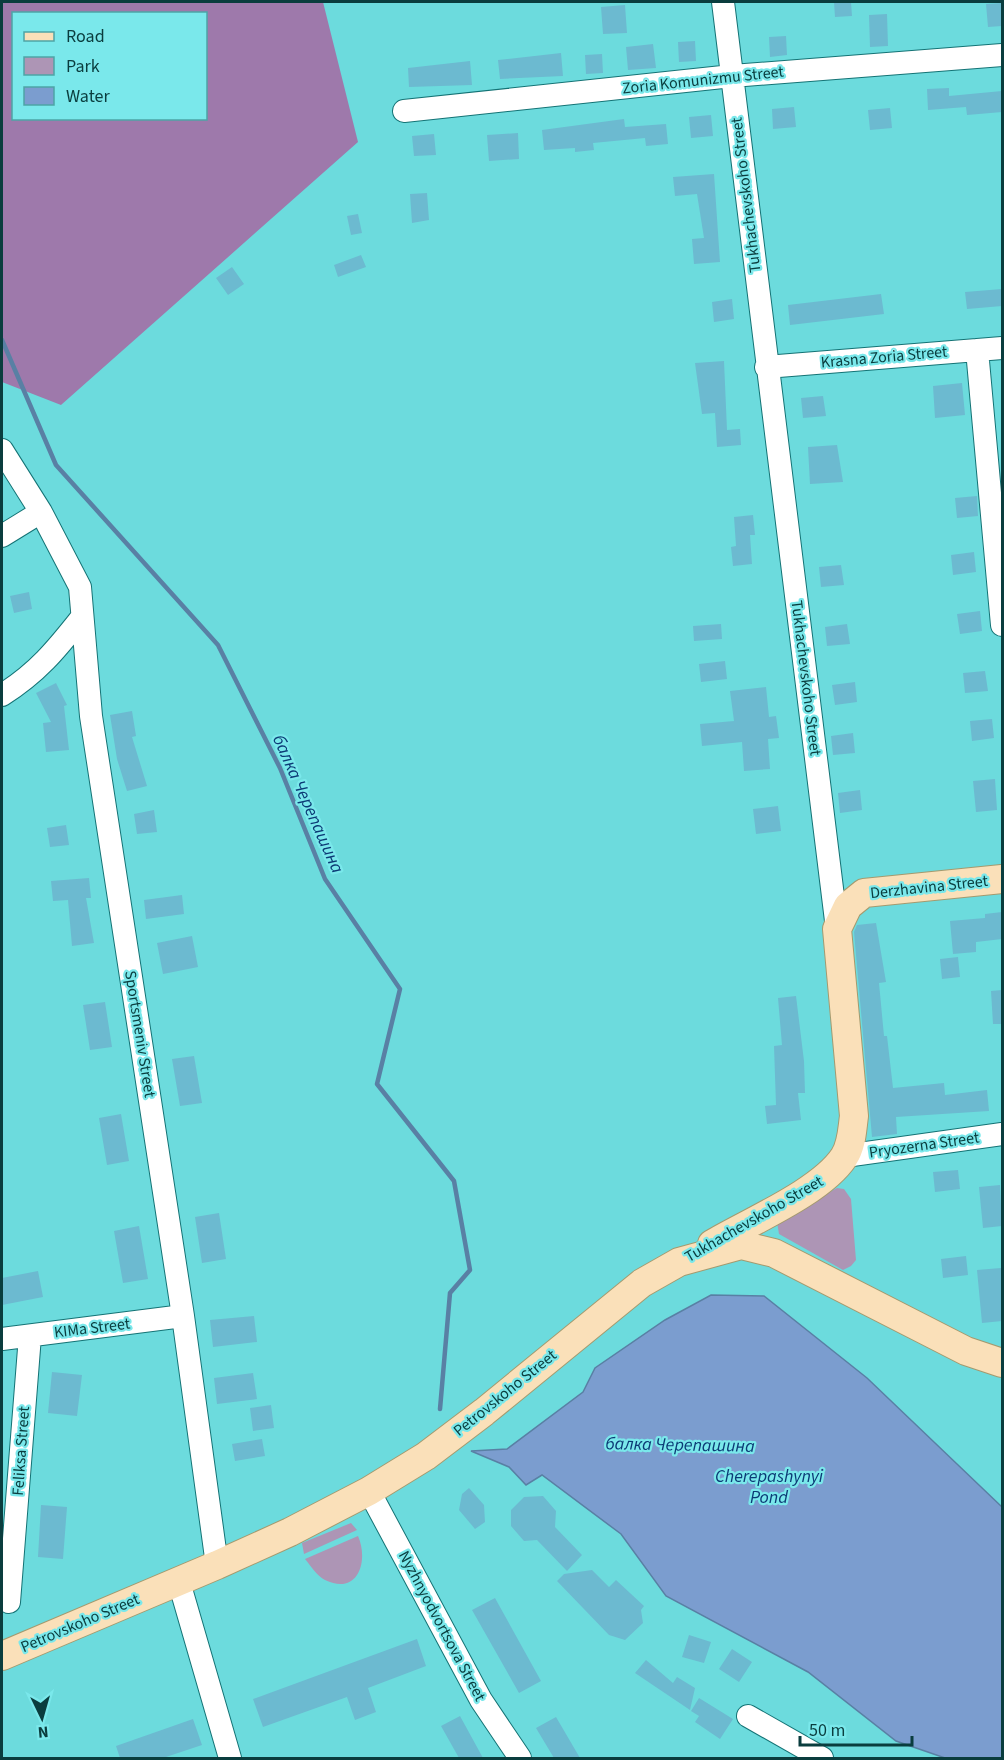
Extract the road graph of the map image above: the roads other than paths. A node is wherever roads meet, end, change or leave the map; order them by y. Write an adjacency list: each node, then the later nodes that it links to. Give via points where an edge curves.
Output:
1 (723, 2): 3 (street, Tukhachevskoho Street)
2 (1002, 56): 3 (street, Zoria Komunizmu Street)
3 (732, 76): 4 (street, Zoria Komunizmu Street); 7 (street, Tukhachevskoho Street)
4 (404, 111)
5 (1002, 348): 6 (street, Krasna Zoria Street)
6 (977, 350): 7 (street, Krasna Zoria Street); 12 (street)
7 (766, 367): 15 (street, Tukhachevskoho Street)
8 (2, 450): 9 (street, Sportsmeniv Street)
9 (41, 512): 10 (street); 11 (street, Sportsmeniv Street, via 80,587)
10 (2, 536)
11 (82, 617): 13 (street, via 31,677); 19 (street, Sportsmeniv Street, via 91,716)
12 (1002, 624)
13 (2, 695)
14 (1002, 879): 15 (main road, Derzhavina Street, via 864,894 848,906)
15 (837, 929): 17 (main road, Tukhachevskoho Street, via 854,1116)
16 (1002, 1134): 17 (street, Pryozerna Street)
17 (845, 1156): 18 (main road, Tukhachevskoho Street, via 826,1179)
18 (679, 1262): 22 (main road, Petrovskoho Street, via 741,1245 774,1253 966,1351); 23 (main road, Petrovskoho Street, via 642,1283 426,1456)
19 (183, 1316): 20 (street, KIMa Street); 24 (street, Sportsmeniv Street)
20 (30, 1336): 21 (street, KIMa Street); 26 (street, Feliksa Street)
21 (2, 1339)
22 (1002, 1363)
23 (369, 1491): 24 (main road, Petrovskoho Street); 30 (street, Nyzhnyodvortsova Street, via 481,1700)
24 (217, 1565): 25 (main road, Petrovskoho Street)
25 (179, 1582): 27 (main road, Petrovskoho Street); 29 (street)
26 (9, 1602)
27 (4, 1653)
28 (748, 1716): 31 (street)
29 (230, 1758)
30 (520, 1758)
31 (822, 1758)

